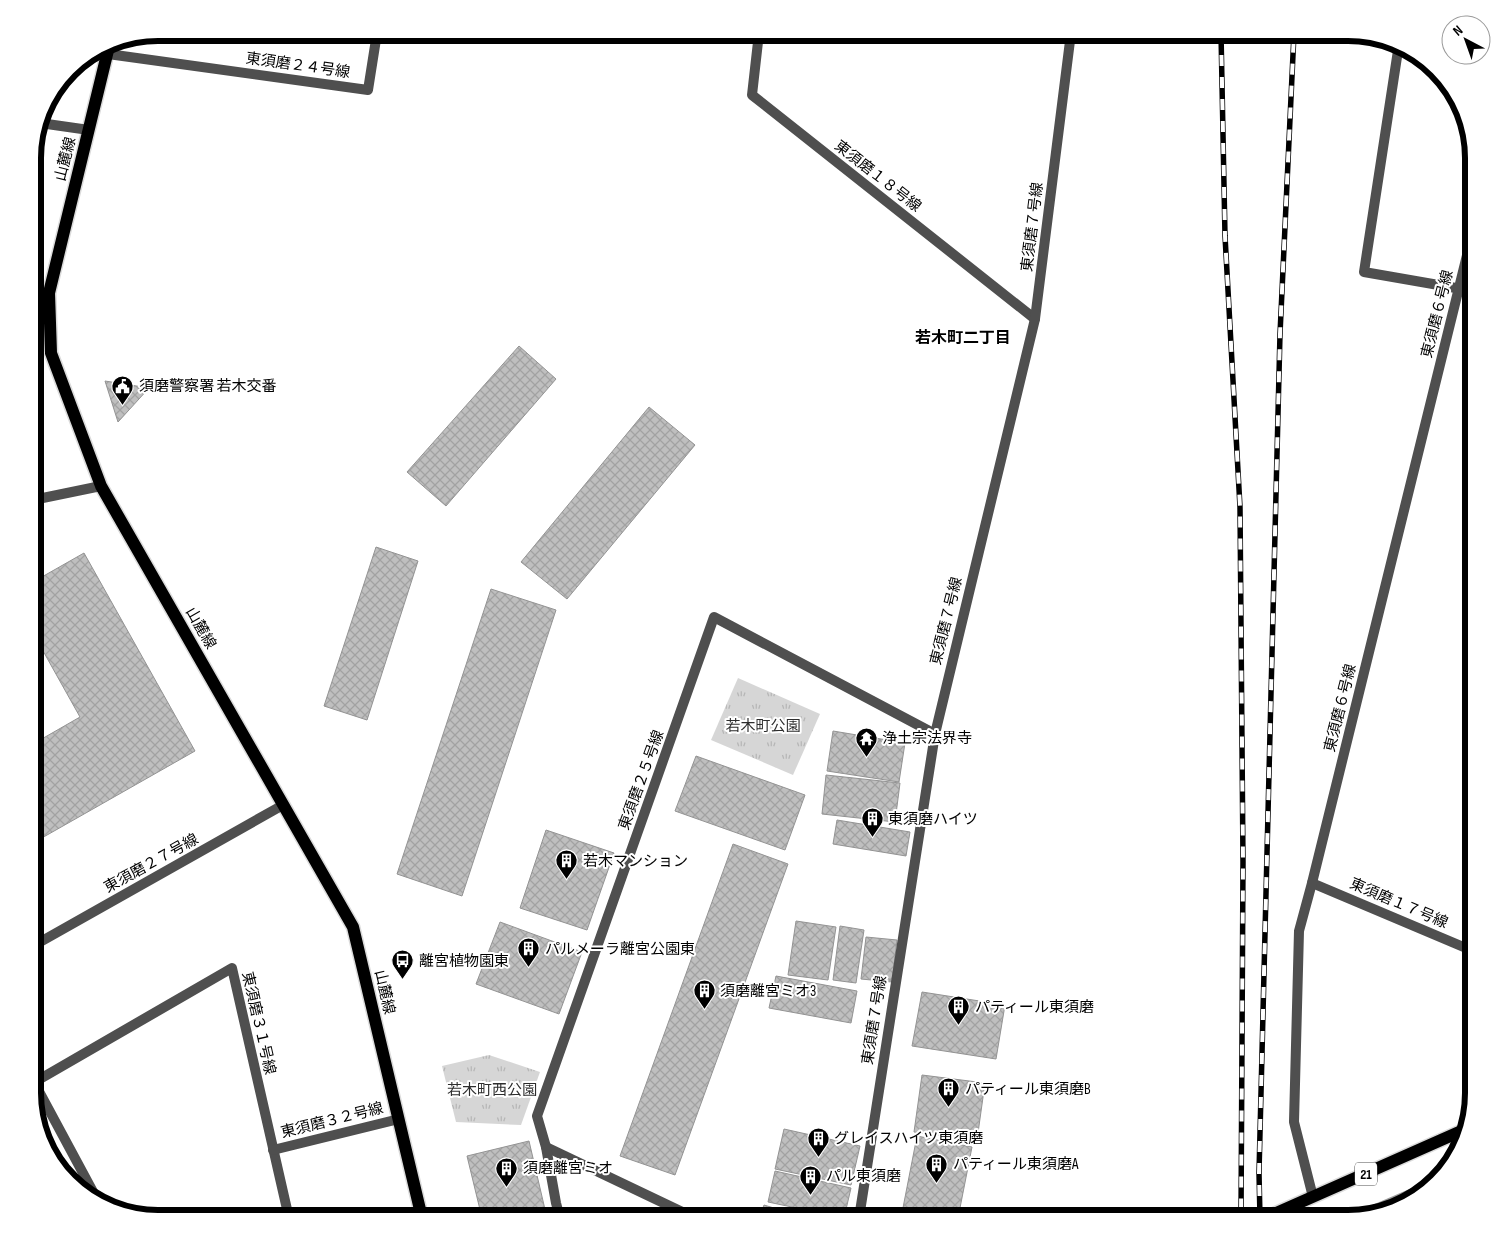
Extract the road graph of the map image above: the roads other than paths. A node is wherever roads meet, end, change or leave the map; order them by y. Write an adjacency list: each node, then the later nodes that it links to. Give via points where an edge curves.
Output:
1 (758, 41): 12 (street, 東須磨１８号線, via 752,95)
2 (1070, 41): 12 (street, 東須磨７号線)
3 (375, 42): 4 (street, 東須磨２４号線, via 368,90)
4 (116, 49)
5 (1398, 52): 10 (street, via 1364,272)
6 (108, 53): 8 (main road, 山麓線)
7 (46, 124): 8 (street)
8 (89, 130): 13 (main road, 山麓線, via 49,293 50,345)
9 (1465, 265): 10 (street, 東須磨６号線)
10 (1459, 288): 11 (street); 17 (street, 東須磨６号線)
11 (1465, 289)
12 (1035, 319): 15 (street, 東須磨７号線)
13 (101, 486): 14 (street); 16 (main road, 山麓線)
14 (42, 498)
15 (934, 734): 24 (street, 東須磨２５号線, via 714,617 537,1116); 32 (street, 東須磨７号線)
16 (284, 805): 18 (street, 東須磨２７号線); 22 (main road, 山麓線, via 353,927)
17 (1312, 883): 19 (street, 東須磨１７号線); 27 (street, 東須磨６号線, via 1299,931 1294,1122)
18 (42, 941)
19 (1465, 947)
20 (42, 1077): 25 (street, 東須磨３１号線, via 232,968)
21 (42, 1097): 26 (street)
22 (398, 1119): 25 (street, 東須磨３２号線); 29 (main road, 山麓線)
23 (1458, 1133): 27 (main road, 21)
24 (546, 1147): 30 (street, 東須磨２５号線); 31 (street)
25 (273, 1150): 28 (street, 東須磨３１号線)
26 (91, 1189)
27 (1314, 1197): 33 (main road, 21)
28 (287, 1210)
29 (420, 1210)
30 (558, 1210)
31 (677, 1210)
32 (860, 1210)
33 (1284, 1210)

